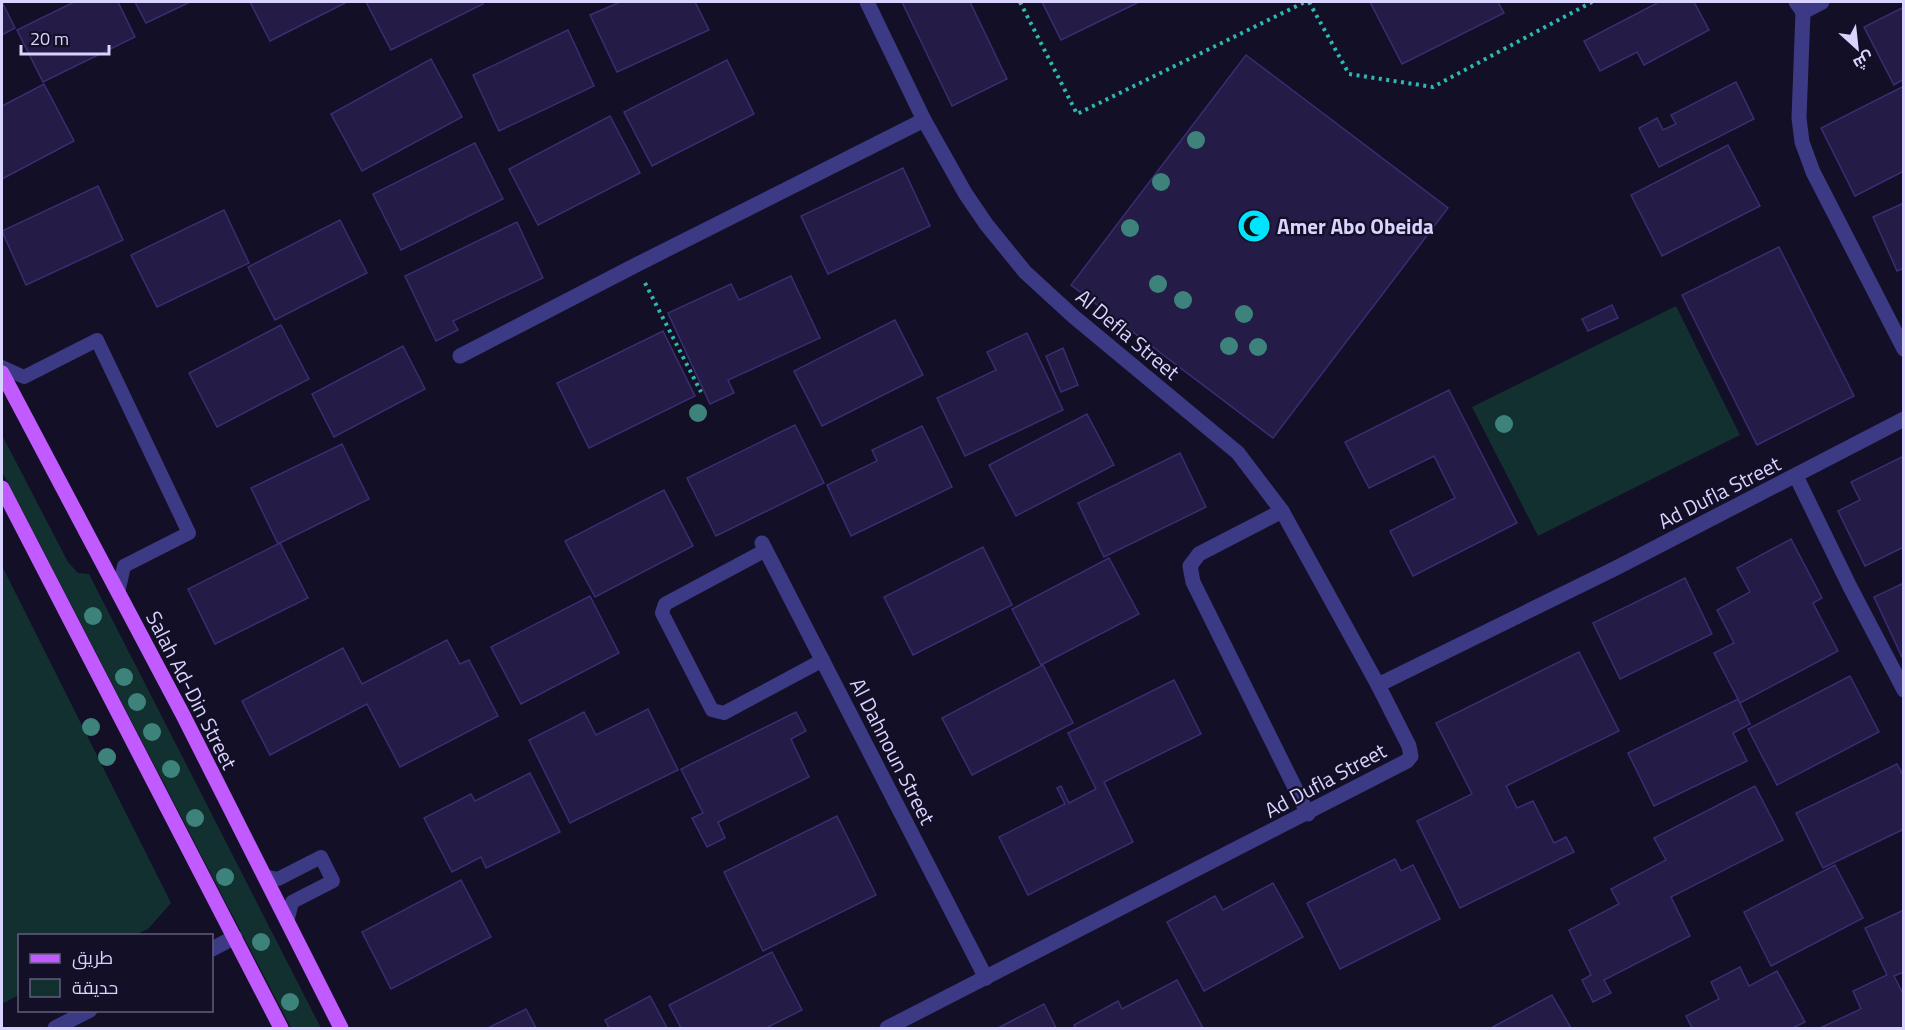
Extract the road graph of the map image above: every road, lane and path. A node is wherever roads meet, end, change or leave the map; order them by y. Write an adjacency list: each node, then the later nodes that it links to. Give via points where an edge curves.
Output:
1 (867, 2): 7 (street, Al Defla Street)
2 (1020, 2): 3 (path, via 1077,114)
3 (1307, 2): 4 (path, via 1348,74 1433,87)
4 (1592, 2)
5 (1821, 2): 6 (street)
6 (1799, 7): 9 (street, via 1802,142 1813,172)
7 (924, 120): 8 (street); 18 (street, Al Defla Street, via 965,193 1025,272 1238,453)
8 (636, 265): 10 (street); 14 (path)
9 (1904, 349)
10 (460, 356)
11 (2, 367): 20 (lane, via 24,377 97,340 189,533 124,566)
12 (2, 373): 13 (main road, Salah Ad-Din Street)
13 (5, 390): 20 (main road, Salah Ad-Din Street)
14 (701, 392)
15 (1904, 419): 16 (street, Ad Dufla Street)
16 (1796, 476): 22 (street, Ad Dufla Street); 23 (street)
17 (2, 488): 27 (main road)
18 (1282, 511): 22 (street, Al Defla Street); 24 (street, via 1198,554 1190,566 1193,582)
19 (764, 546): 21 (street, Al Dahnoun Street); 21 (lane, via 665,604 662,613 712,710 724,712)
20 (118, 593): 25 (main road, Salah Ad-Din Street)
21 (823, 660): 29 (street, Al Dahnoun Street)
22 (1378, 685): 24 (street, Ad Dufla Street, via 1411,756)
23 (1904, 690)
24 (1308, 814): 29 (street, Ad Dufla Street)
25 (264, 876): 26 (main road, Salah Ad-Din Street); 26 (lane, via 278,879 321,857 333,881 292,902)
26 (287, 922): 33 (main road, Salah Ad-Din Street)
27 (235, 937): 28 (street); 32 (main road)
28 (213, 948)
29 (986, 978): 34 (street, Ad Dufla Street)
30 (88, 1012): 31 (street)
31 (55, 1029)
32 (281, 1029)
33 (341, 1029)
34 (887, 1029)

